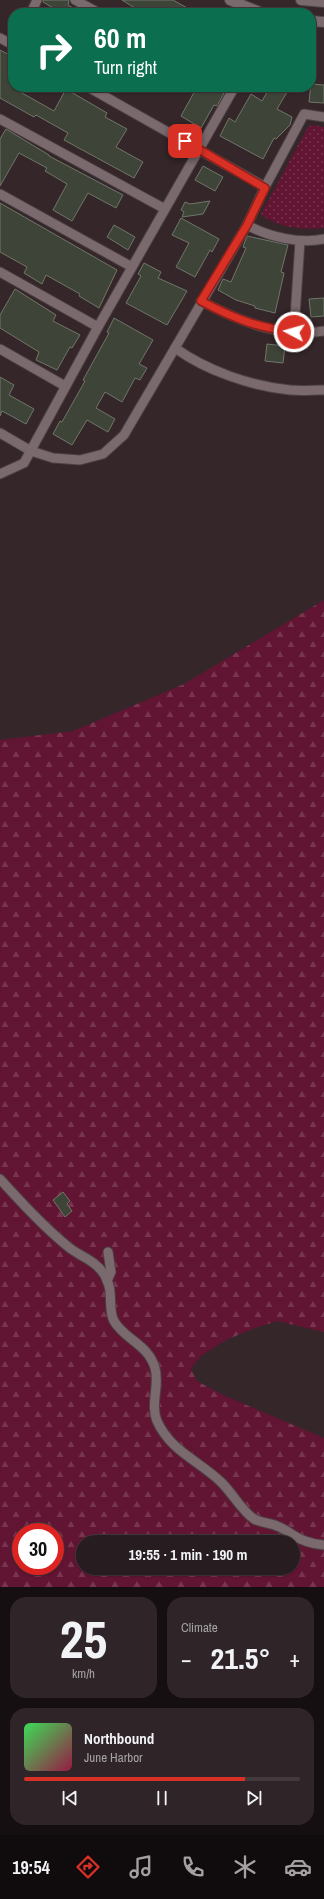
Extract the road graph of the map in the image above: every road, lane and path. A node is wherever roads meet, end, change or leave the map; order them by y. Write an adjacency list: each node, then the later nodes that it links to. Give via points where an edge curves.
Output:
1 (75, 0): 5 (street)
2 (230, 0): 6 (street)
3 (301, 0): 4 (street)
4 (324, 2)
5 (90, 8)
6 (250, 8)
7 (97, 92): 11 (street)
8 (232, 92): 11 (street)
9 (324, 117): 12 (street, via 304,114)
10 (0, 119): 14 (street)
11 (199, 149): 12 (street); 14 (street)
12 (265, 188): 15 (street)
13 (0, 194): 18 (street)
14 (165, 209): 18 (street)
15 (247, 225): 17 (street, via 273,235); 20 (street)
16 (324, 239): 17 (street)
17 (300, 241): 23 (street)
18 (132, 267): 21 (street)
19 (0, 272): 21 (street)
20 (201, 301): 23 (street, via 229,316 268,329); 24 (street)
21 (98, 326): 26 (street)
22 (324, 331): 23 (street)
23 (294, 332)
24 (175, 348): 27 (street, via 219,371 256,384 290,390); 29 (street, via 124,435 103,454 80,460 53,458)
25 (0, 349): 26 (street)
26 (65, 386): 29 (street)
27 (324, 390)
28 (0, 433): 29 (street)
29 (31, 451): 30 (street, via 24,463)
30 (0, 474)
31 (0, 1179): 33 (street, via 43,1225 67,1246 98,1267)
32 (108, 1252): 33 (street, via 111,1272)
33 (108, 1281): 34 (street, via 114,1322 137,1342 153,1362 157,1422 170,1442 220,1481 255,1519 277,1526 300,1540)
34 (324, 1545)

